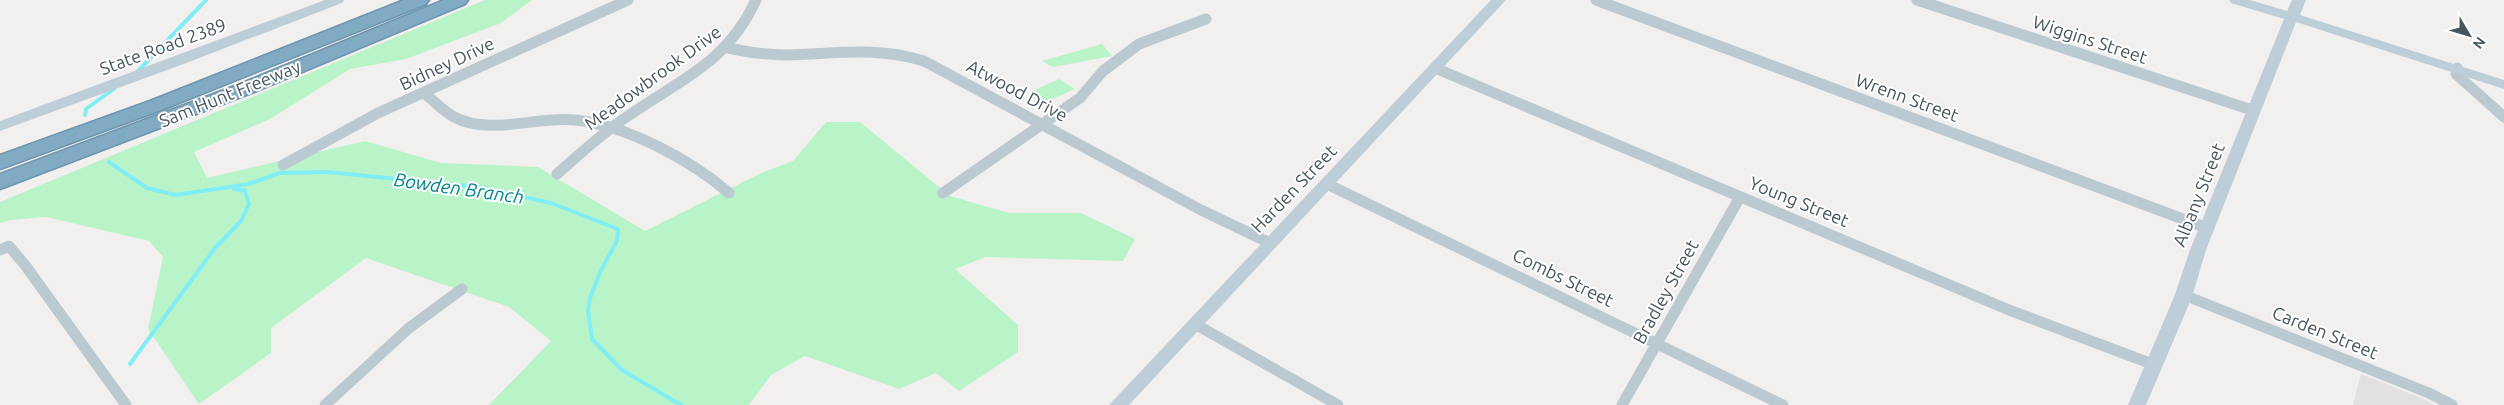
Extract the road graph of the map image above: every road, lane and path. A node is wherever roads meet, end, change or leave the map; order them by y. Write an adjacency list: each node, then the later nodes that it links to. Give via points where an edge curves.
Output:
1 (337, 0): 21 (street, State Road 2389)
2 (420, 0): 23 (highway, Sam Hunt Freeway, via 237,74)
3 (459, 0): 26 (highway, Sam Hunt Freeway, via 238,91)
4 (628, 0): 17 (street, Bidney Drive)
5 (756, 0): 13 (street, Meadowbrook Drive, via 750,20)
6 (1499, 0): 14 (street, Harden Street)
7 (1596, 0): 31 (street, Wrenn Street)
8 (1917, 0): 18 (street, Wiggins Street)
9 (2236, 0): 11 (street)
10 (2299, 0): 11 (street, Albany Street)
11 (2292, 17): 15 (street); 18 (street, Albany Street)
12 (1206, 19): 20 (street, via 1139,44 1103,71 1080,98)
13 (728, 48): 20 (street, Atwood Drive, via 767,55 871,49 910,56); 22 (street, Meadowbrook Drive)
14 (1435, 68): 27 (street, Harden Street); 30 (street, Young Street)
15 (2457, 68): 16 (street); 19 (street, via 2456,74)
16 (2504, 85)
17 (424, 93): 22 (street, via 448,113 466,121 492,124 564,119); 24 (street, Bidney Drive, via 343,131)
18 (2252, 110): 31 (street, Albany Street)
19 (2504, 117)
20 (1044, 125): 29 (street); 32 (street, Atwood Drive, via 1201,210)
21 (0, 126)
22 (610, 128): 25 (street, Meadowbrook Drive); 28 (street, via 693,166)
23 (0, 162)
24 (283, 165)
25 (557, 174)
26 (0, 182)
27 (1327, 184): 32 (street, Harden Street); 37 (street, Combs Street)
28 (729, 193)
29 (943, 194)
30 (1740, 197): 37 (street, Bradley Street); 38 (street, Young Street, via 2010,310)
31 (2207, 228): 35 (street, Albany Street)
32 (1270, 243): 36 (street, Harden Street)
33 (5, 248): 39 (street, via 24,263 92,362)
34 (462, 289): 40 (street, via 402,334)
35 (2184, 295): 38 (street, Albany Street); 46 (street, Carden Street)
36 (1195, 324): 41 (street, Harden Street); 42 (street)
37 (1657, 343): 43 (street, Bradley Street); 44 (street, Combs Street)
38 (2152, 364): 45 (street, Albany Street)
39 (126, 405)
40 (325, 405)
41 (1118, 405)
42 (1338, 405)
43 (1622, 405)
44 (1783, 405)
45 (2137, 405)
46 (2452, 405)

